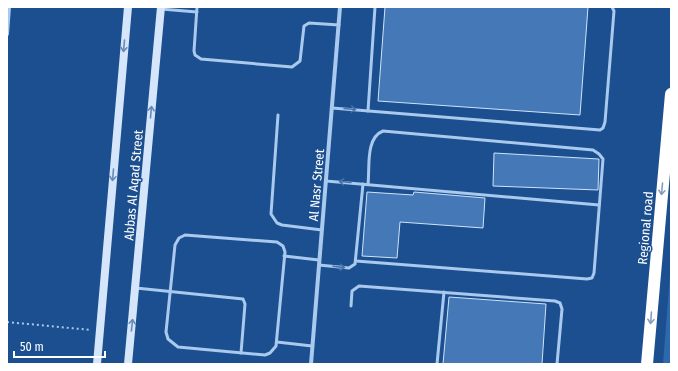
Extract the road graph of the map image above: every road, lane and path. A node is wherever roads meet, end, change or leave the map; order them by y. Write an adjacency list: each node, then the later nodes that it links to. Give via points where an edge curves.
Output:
1 (9, 7): 10 (street)
2 (128, 7): 28 (street, Abbas Al Aqad Street, one-way to 28)
3 (197, 7): 8 (lane)
4 (340, 7): 9 (street, Al Nasr Street)
5 (375, 7): 13 (lane)
6 (612, 7): 13 (lane, via 614,11 605,125 600,130)
7 (161, 8): 8 (lane); 23 (street, Abbas Al Aqad Street, one-way to 7)
8 (197, 12): 9 (lane, via 194,50 200,59 292,67 300,61 304,26 309,23)
9 (339, 25): 12 (street, Al Nasr Street)
10 (7, 34)
11 (671, 99): 37 (highway, Regional road, one-way to 37)
12 (332, 108): 13 (lane, one-way to 13); 15 (street, Al Nasr Street)
13 (368, 111)
14 (278, 115): 19 (lane, via 271,214 276,223 282,225)
15 (326, 181): 16 (lane, one-way to 15); 19 (street, Al Nasr Street)
16 (363, 184): 17 (lane); 21 (lane)
17 (368, 184): 18 (lane); 18 (lane, via 372,141 383,131 593,150 602,159)
18 (599, 205): 21 (lane, via 594,273 590,279)
19 (322, 230): 22 (street, Al Nasr Street)
20 (284, 256): 22 (lane); 24 (lane, via 284,248 277,242 185,235 175,244); 29 (lane)
21 (356, 261): 22 (lane, one-way to 21, via 349,268)
22 (319, 262): 30 (street, Al Nasr Street)
23 (136, 288): 24 (lane); 33 (street, Abbas Al Aqad Street, one-way to 23)
24 (170, 291): 31 (lane, via 166,332 170,342 178,347); 31 (lane, via 242,299 245,304)
25 (444, 292): 26 (lane, via 359,286 352,291); 35 (lane); 36 (lane, via 558,301 562,309)
26 (351, 306)
27 (7, 322): 28 (path)
28 (100, 331): 32 (street, Abbas Al Aqad Street)
29 (276, 342): 30 (lane); 31 (lane, via 274,350 268,355)
30 (312, 346): 34 (street, Al Nasr Street)
31 (241, 353)
32 (97, 364)
33 (128, 364)
34 (311, 364)
35 (438, 364)
36 (557, 364)
37 (647, 364)

